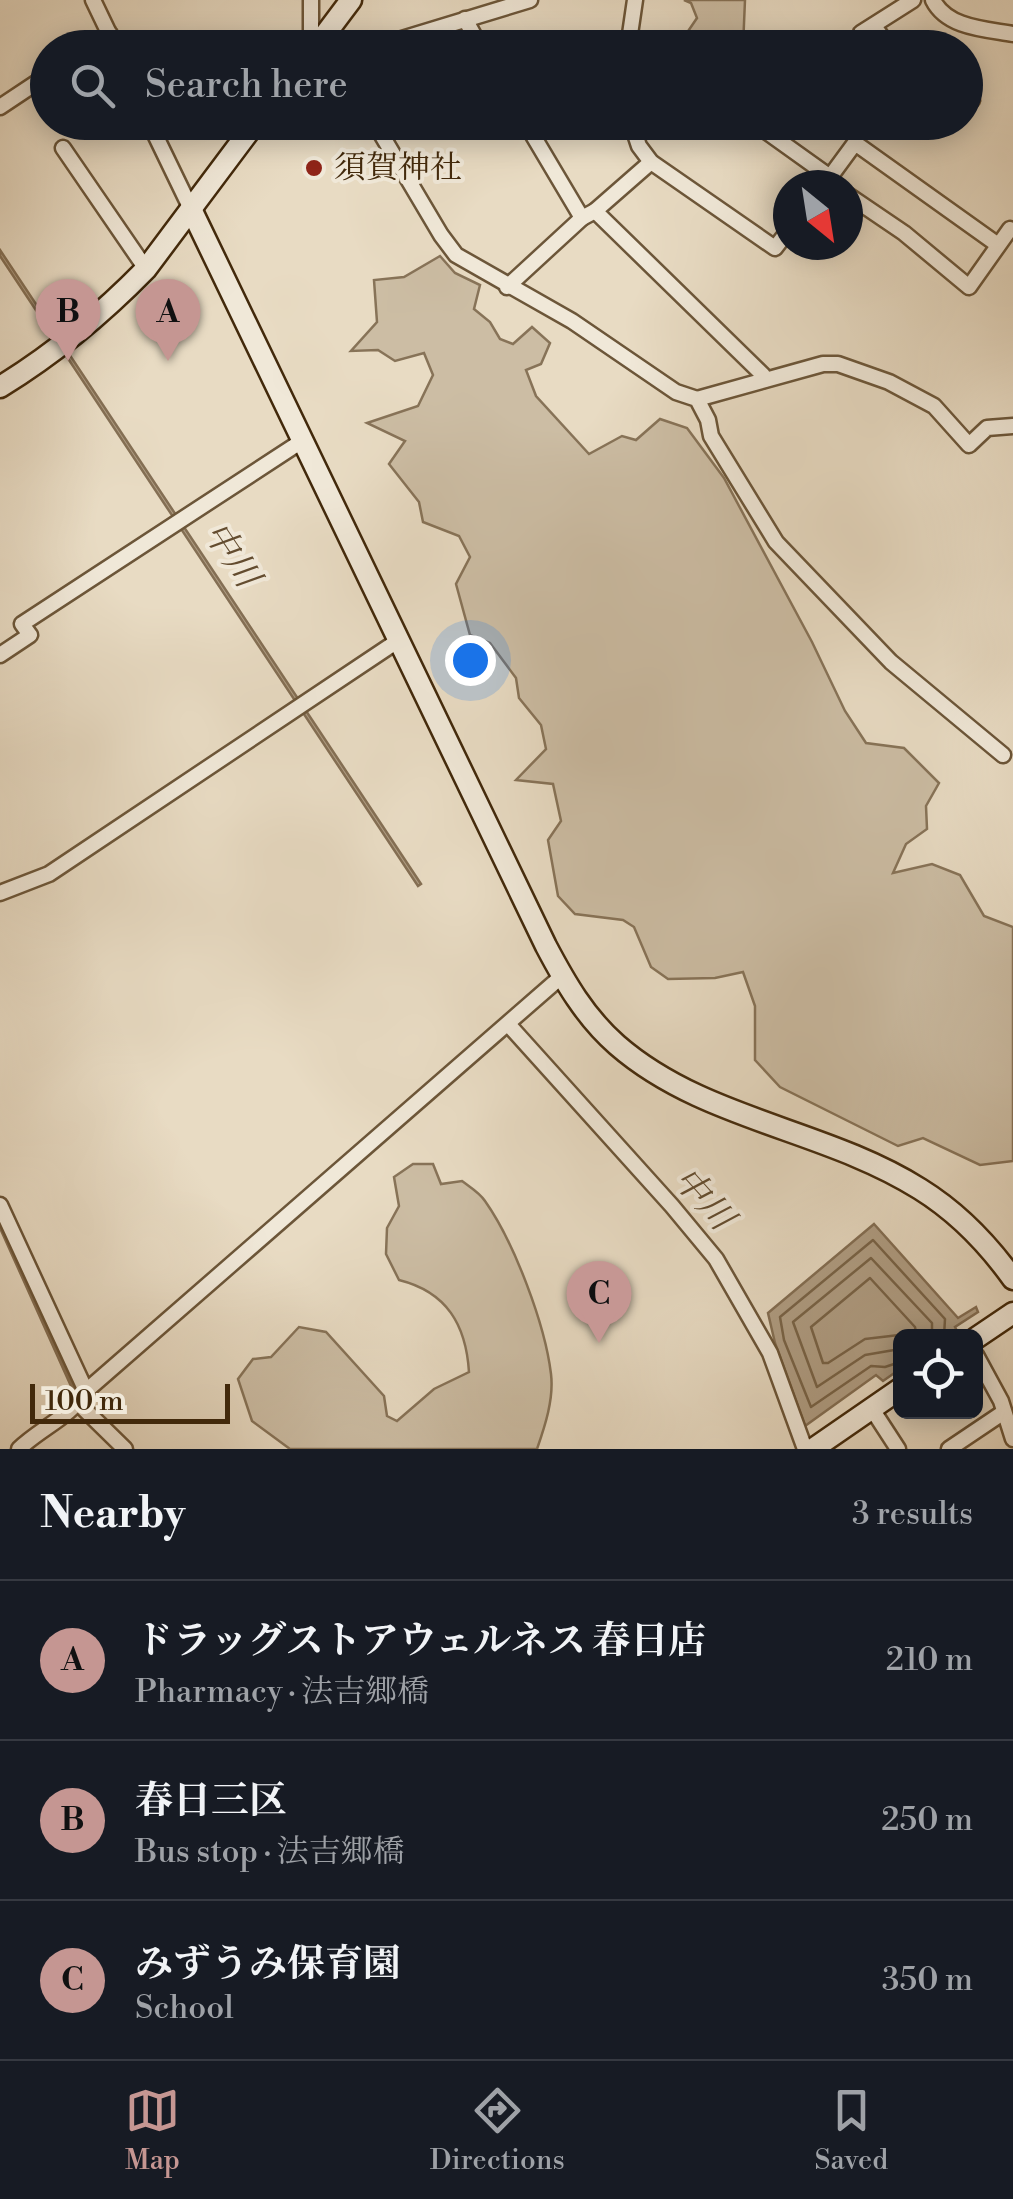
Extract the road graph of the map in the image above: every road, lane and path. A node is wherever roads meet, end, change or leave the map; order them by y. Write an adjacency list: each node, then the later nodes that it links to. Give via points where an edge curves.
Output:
1 (93, 0): 9 (street)
2 (311, 0): 10 (street)
3 (351, 0): 11 (street)
4 (530, 0): 8 (street)
5 (636, 0): 14 (street)
6 (913, 0): 15 (street)
7 (933, 0): 16 (street, via 944,16)
8 (465, 19): 12 (street); 13 (street)
9 (108, 30)
10 (311, 30)
11 (328, 30)
12 (430, 30)
13 (471, 30)
14 (631, 30)
15 (869, 30)
16 (1013, 34)
17 (30, 87): 18 (street)
18 (0, 107)
19 (157, 140): 30 (street)
20 (242, 140): 30 (street)
21 (385, 140): 36 (street, via 448,245)
22 (537, 140): 31 (street)
23 (637, 140): 26 (street)
24 (776, 140): 27 (street)
25 (63, 148): 35 (street)
26 (651, 162): 31 (street); 34 (street)
27 (813, 170)
28 (836, 170): 33 (street, via 855,143)
29 (863, 205): 33 (street, via 969,288)
30 (190, 209): 35 (street); 41 (street)
31 (588, 215): 36 (street); 37 (street, via 734,344)
32 (1010, 229): 33 (street)
33 (998, 245)
34 (773, 247)
35 (146, 269): 38 (street, via 67,340)
36 (507, 287): 39 (street)
37 (764, 380): 39 (street); 40 (street, via 838,364 934,406 968,445 987,428)
38 (0, 387)
39 (697, 399): 44 (street, via 776,542 892,662)
40 (1013, 426)
41 (302, 441): 42 (street); 43 (street, via 22,624 30,635)
42 (400, 640): 45 (street, via 49,874); 46 (street)
43 (0, 655)
44 (1002, 755)
45 (0, 893)
46 (562, 976): 47 (street); 49 (street, via 600,1028 646,1068 916,1186 959,1218)
47 (510, 1022): 54 (street); 60 (street, via 716,1259 770,1353)
48 (0, 1205): 54 (street)
49 (1013, 1279)
50 (1013, 1313): 51 (street)
51 (983, 1333)
52 (983, 1369): 56 (street)
53 (893, 1394): 55 (street)
54 (82, 1398): 58 (street); 59 (street)
55 (872, 1409): 61 (street); 62 (street)
56 (1004, 1412): 57 (street); 63 (street)
57 (1013, 1439)
58 (19, 1449)
59 (125, 1449)
60 (805, 1449)
61 (814, 1449)
62 (898, 1449)
63 (949, 1449)

